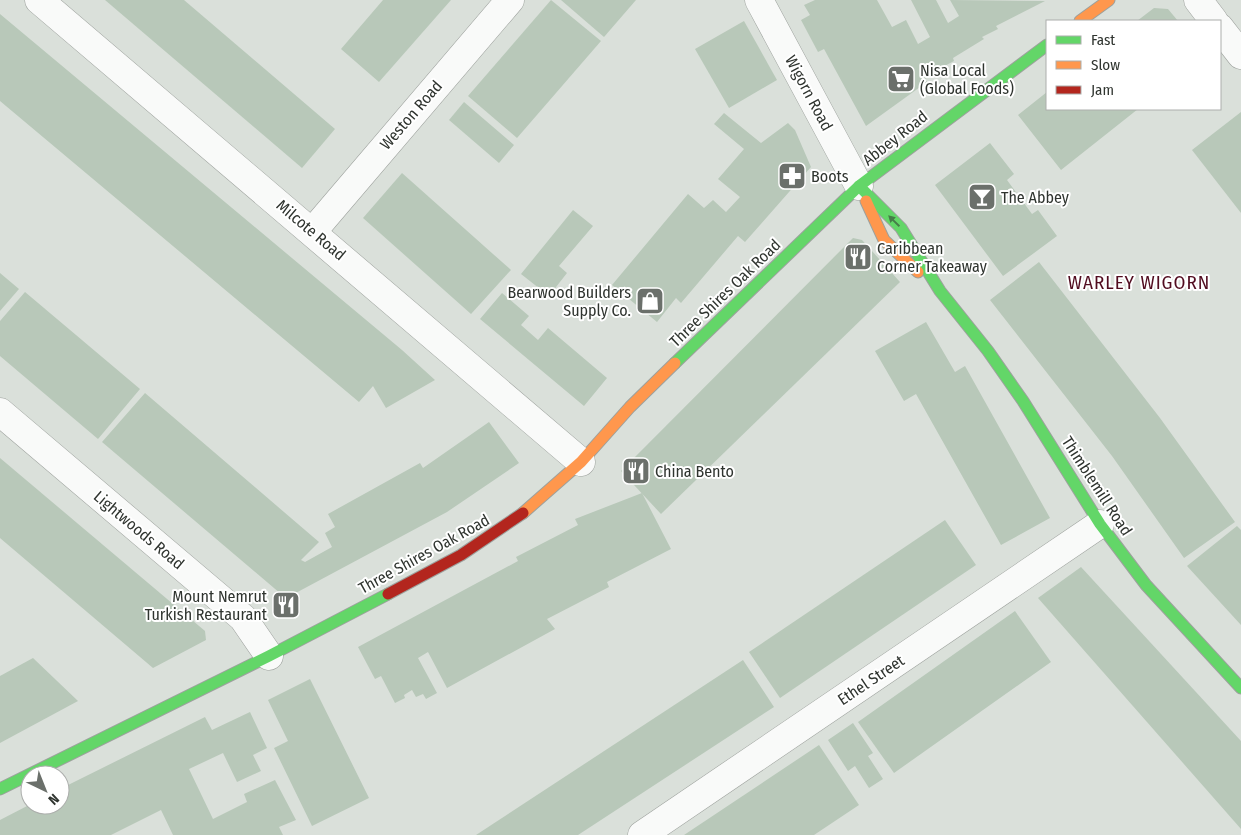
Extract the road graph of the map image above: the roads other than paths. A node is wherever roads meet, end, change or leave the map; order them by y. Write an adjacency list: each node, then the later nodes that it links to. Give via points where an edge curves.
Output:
1 (510, 0): 12 (street, Weston Road)
2 (759, 0): 11 (street, Wigorn Road)
3 (1109, 0): 6 (main road)
4 (1198, 0): 7 (street)
5 (52, 4): 12 (street, Milcote Road)
6 (1081, 20)
7 (1213, 20)
8 (1221, 29): 10 (street)
9 (1046, 46): 11 (main road, Abbey Road)
10 (1241, 55)
11 (859, 186): 13 (main road, Thimblemill Road, one-way to 11, via 901,228); 13 (main road, Thimblemill Road, via 884,240); 15 (main road, Three Shires Oak Road, via 630,407)
12 (313, 231): 15 (street, Milcote Road)
13 (940, 291): 16 (main road, Thimblemill Road, via 1023,401)
14 (0, 412): 17 (street, Lightwoods Road, via 243,618)
15 (581, 462): 17 (main road, Three Shires Oak Road, via 533,506 461,555)
16 (1100, 524): 18 (main road, Thimblemill Road, via 1146,585); 20 (street, Ethel Street)
17 (269, 656): 19 (main road, Three Shires Oak Road)
18 (1241, 688)
19 (0, 789)
20 (642, 835)

